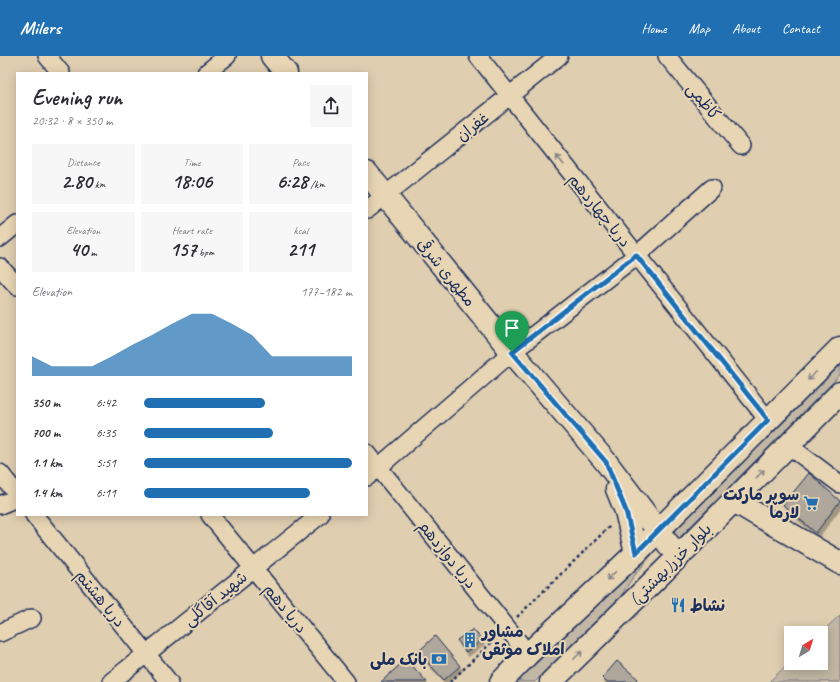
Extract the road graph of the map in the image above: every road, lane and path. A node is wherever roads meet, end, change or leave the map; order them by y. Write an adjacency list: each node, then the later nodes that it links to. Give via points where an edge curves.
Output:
1 (47, 56): 7 (street)
2 (227, 56): 8 (street)
3 (272, 56): 9 (main road)
4 (478, 56): 10 (street, دریا چهاردهم)
5 (559, 56): 10 (street, غفران)
6 (667, 56): 11 (street, کاظمی)
7 (60, 72)
8 (207, 72)
9 (285, 72)
10 (509, 96): 14 (street, غفران); 18 (street, دریا چهاردهم, one-way to 10)
11 (741, 146)
12 (368, 174): 14 (main road, مطهری شرقی)
13 (712, 188): 18 (street)
14 (385, 196): 15 (street, غفران); 22 (main road, مطهری شرقی)
15 (368, 209)
16 (16, 225): 17 (street)
17 (0, 238)
18 (636, 255): 22 (street); 24 (street, دریا چهاردهم)
19 (0, 267): 20 (street)
20 (16, 285)
21 (840, 348): 24 (main road, بلوار خزر(بهشتی), one-way to 24)
22 (512, 352): 27 (main road, مطهری شرقی); 29 (street)
23 (840, 393): 25 (main road, بلوار خزر(بهشتی))
24 (768, 420): 39 (main road, بلوار خزر(بهشتی))
25 (788, 445): 30 (street); 33 (main road, بلوار خزر(بهشتی), one-way to 25)
26 (368, 456): 29 (street, دریا دوازدهم)
27 (606, 462): 35 (main road); 39 (main road)
28 (0, 473): 31 (street)
29 (373, 473): 45 (street, دریا دوازدهم)
30 (840, 484)
31 (16, 493)
32 (16, 498): 34 (street)
33 (734, 501): 41 (main road, بلوار خزر(بهشتی)); 42 (main road)
34 (0, 505)
35 (626, 511): 40 (main road); 45 (path)
36 (35, 516): 47 (street, دریا هشتم)
37 (211, 516): 43 (street, دریا دهم)
38 (319, 516): 43 (street, شهید آقاگلی)
39 (657, 531): 40 (main road, بلوار خزر(بهشتی)); 41 (main road)
40 (636, 553): 48 (main road, بلوار خزر(بهشتی), one-way to 48)
41 (678, 557): 54 (main road, بلوار خزر(بهشتی), one-way to 41)
42 (840, 563)
43 (253, 568): 47 (street, شهید آقاگلی); 51 (street, دریا دهم)
44 (32, 618): 46 (street)
45 (507, 627): 48 (street, دریا دوازدهم); 52 (path)
46 (0, 633)
47 (146, 654): 49 (street, شهید آقاگلی); 50 (street, دریا هشتم)
48 (528, 654): 53 (main road, بلوار خزر(بهشتی))
49 (111, 682)
50 (169, 682)
51 (346, 682)
52 (450, 682)
53 (501, 682)
54 (551, 682)

